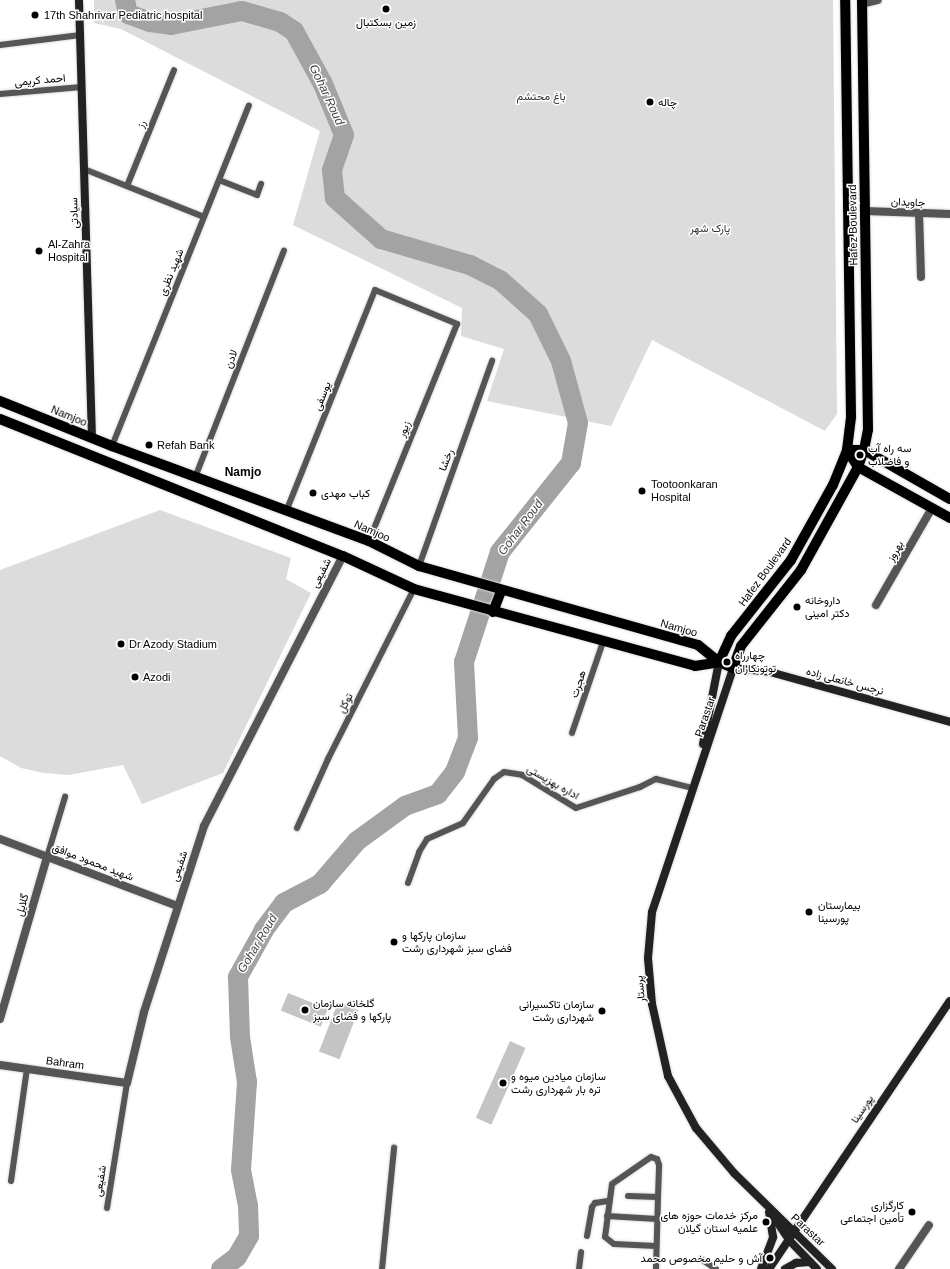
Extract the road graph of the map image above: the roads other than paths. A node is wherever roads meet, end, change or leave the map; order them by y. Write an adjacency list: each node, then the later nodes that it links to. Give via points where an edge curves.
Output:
1 (79, 0): 5 (street, سیادتی)
2 (878, 0): 3 (street)
3 (862, 2): 4 (main road); 15 (main road, Hafez Boulevard)
4 (845, 3): 27 (main road, Hafez Boulevard, via 851,428)
5 (80, 35): 6 (lane); 8 (street, سیادتی)
6 (0, 45)
7 (174, 70): 14 (lane, رز)
8 (82, 87): 9 (lane, احمد کریمی); 11 (street, سیادتی)
9 (0, 94)
10 (249, 106): 12 (lane, شهید نظری)
11 (84, 168): 14 (lane); 25 (street, سیادتی)
12 (219, 180): 13 (lane, via 257,195); 18 (lane, شهید نظری)
13 (261, 184)
14 (127, 186): 18 (lane)
15 (865, 211): 16 (street, جاویدان); 28 (main road, Hafez Boulevard, via 868,430)
16 (919, 213): 17 (street, جاویدان); 20 (street)
17 (950, 214)
18 (204, 217): 26 (lane, شهید نظری)
19 (284, 251): 30 (lane, لادن)
20 (920, 277)
21 (375, 290): 33 (lane, یوسفی); 35 (lane, زیور, via 457,324)
22 (492, 361): 37 (lane, رخشا)
23 (0, 401): 25 (main road, Namjoo)
24 (0, 419): 36 (main road)
25 (92, 438): 26 (main road, Namjoo)
26 (112, 446): 30 (main road, Namjoo)
27 (847, 450): 28 (main road); 29 (main road); 43 (main road, Hafez Boulevard, via 833,485 791,560 732,636)
28 (864, 450): 29 (main road, Hafez Boulevard); 31 (main road)
29 (858, 467): 32 (main road); 44 (main road, Hafez Boulevard, via 801,570 741,646)
30 (196, 475): 33 (main road, Namjoo)
31 (950, 498)
32 (932, 508): 34 (main road); 40 (street, بهروز)
33 (287, 509): 35 (main road, Namjoo)
34 (950, 518)
35 (369, 541): 37 (main road, Namjoo)
36 (343, 556): 38 (main road); 54 (street, شفیعی, via 204,826)
37 (419, 566): 39 (main road, Namjoo, via 458,580)
38 (414, 589): 41 (main road); 50 (lane, توکل, via 334,747)
39 (501, 591): 41 (main road); 43 (main road, Namjoo, via 698,645)
40 (876, 605)
41 (493, 612): 42 (main road)
42 (603, 642): 43 (main road, via 695,666); 46 (lane, هجرت)
43 (719, 662): 44 (main road); 47 (street, پرستار)
44 (734, 668): 45 (street, نرجس خانعلی زاده, via 770,672); 47 (street, Parastar)
45 (950, 722)
46 (572, 733)
47 (698, 774): 48 (street, پرستار)
48 (692, 788): 53 (lane, اداره بهزیستی, via 656,778 635,789 576,808 522,775 504,772 494,779 463,823 428,839 418,852); 66 (street, پرستار, via 652,912 648,958 652,1004 668,1076 696,1128)
49 (65, 798): 52 (lane, گلایل)
50 (297, 828)
51 (0, 839): 52 (street, شهید محمود موافق)
52 (47, 857): 54 (street, شهید محمود موافق); 56 (street, گلایل)
53 (408, 883)
54 (177, 906): 59 (street, شفیعی, via 144,1012)
55 (950, 1001): 70 (street, پورسینا)
56 (0, 1019)
57 (0, 1064): 58 (street, Bahram)
58 (27, 1069): 59 (street, Bahram); 61 (lane)
59 (127, 1083): 65 (lane, شفیعی)
60 (394, 1148): 77 (lane)
61 (11, 1181)
62 (628, 1196): 63 (lane)
63 (658, 1197): 64 (lane, via 659,1165 657,1159 651,1157 616,1178); 68 (lane)
64 (608, 1201): 67 (lane); 71 (lane, via 595,1203 592,1207)
65 (107, 1208)
66 (768, 1209): 70 (street, Parastar); 72 (street, پرستار); 81 (street, via 773,1237)
67 (607, 1216): 68 (lane); 73 (lane, via 608,1242)
68 (657, 1219): 73 (lane)
69 (929, 1225): 86 (street)
70 (795, 1231): 72 (street, پورسینا); 85 (street, Parastar)
71 (588, 1236)
72 (789, 1240): 76 (street, پرستار); 82 (street, پورسینا)
73 (656, 1246): 79 (lane)
74 (581, 1252): 78 (lane)
75 (702, 1259): 80 (lane)
76 (810, 1262): 83 (street, via 796,1263); 84 (street, پرستار)
77 (382, 1269)
78 (579, 1269)
79 (656, 1269)
80 (716, 1269)
81 (761, 1269)
82 (769, 1269)
83 (785, 1269)
84 (817, 1269)
85 (832, 1269)
86 (899, 1269)

